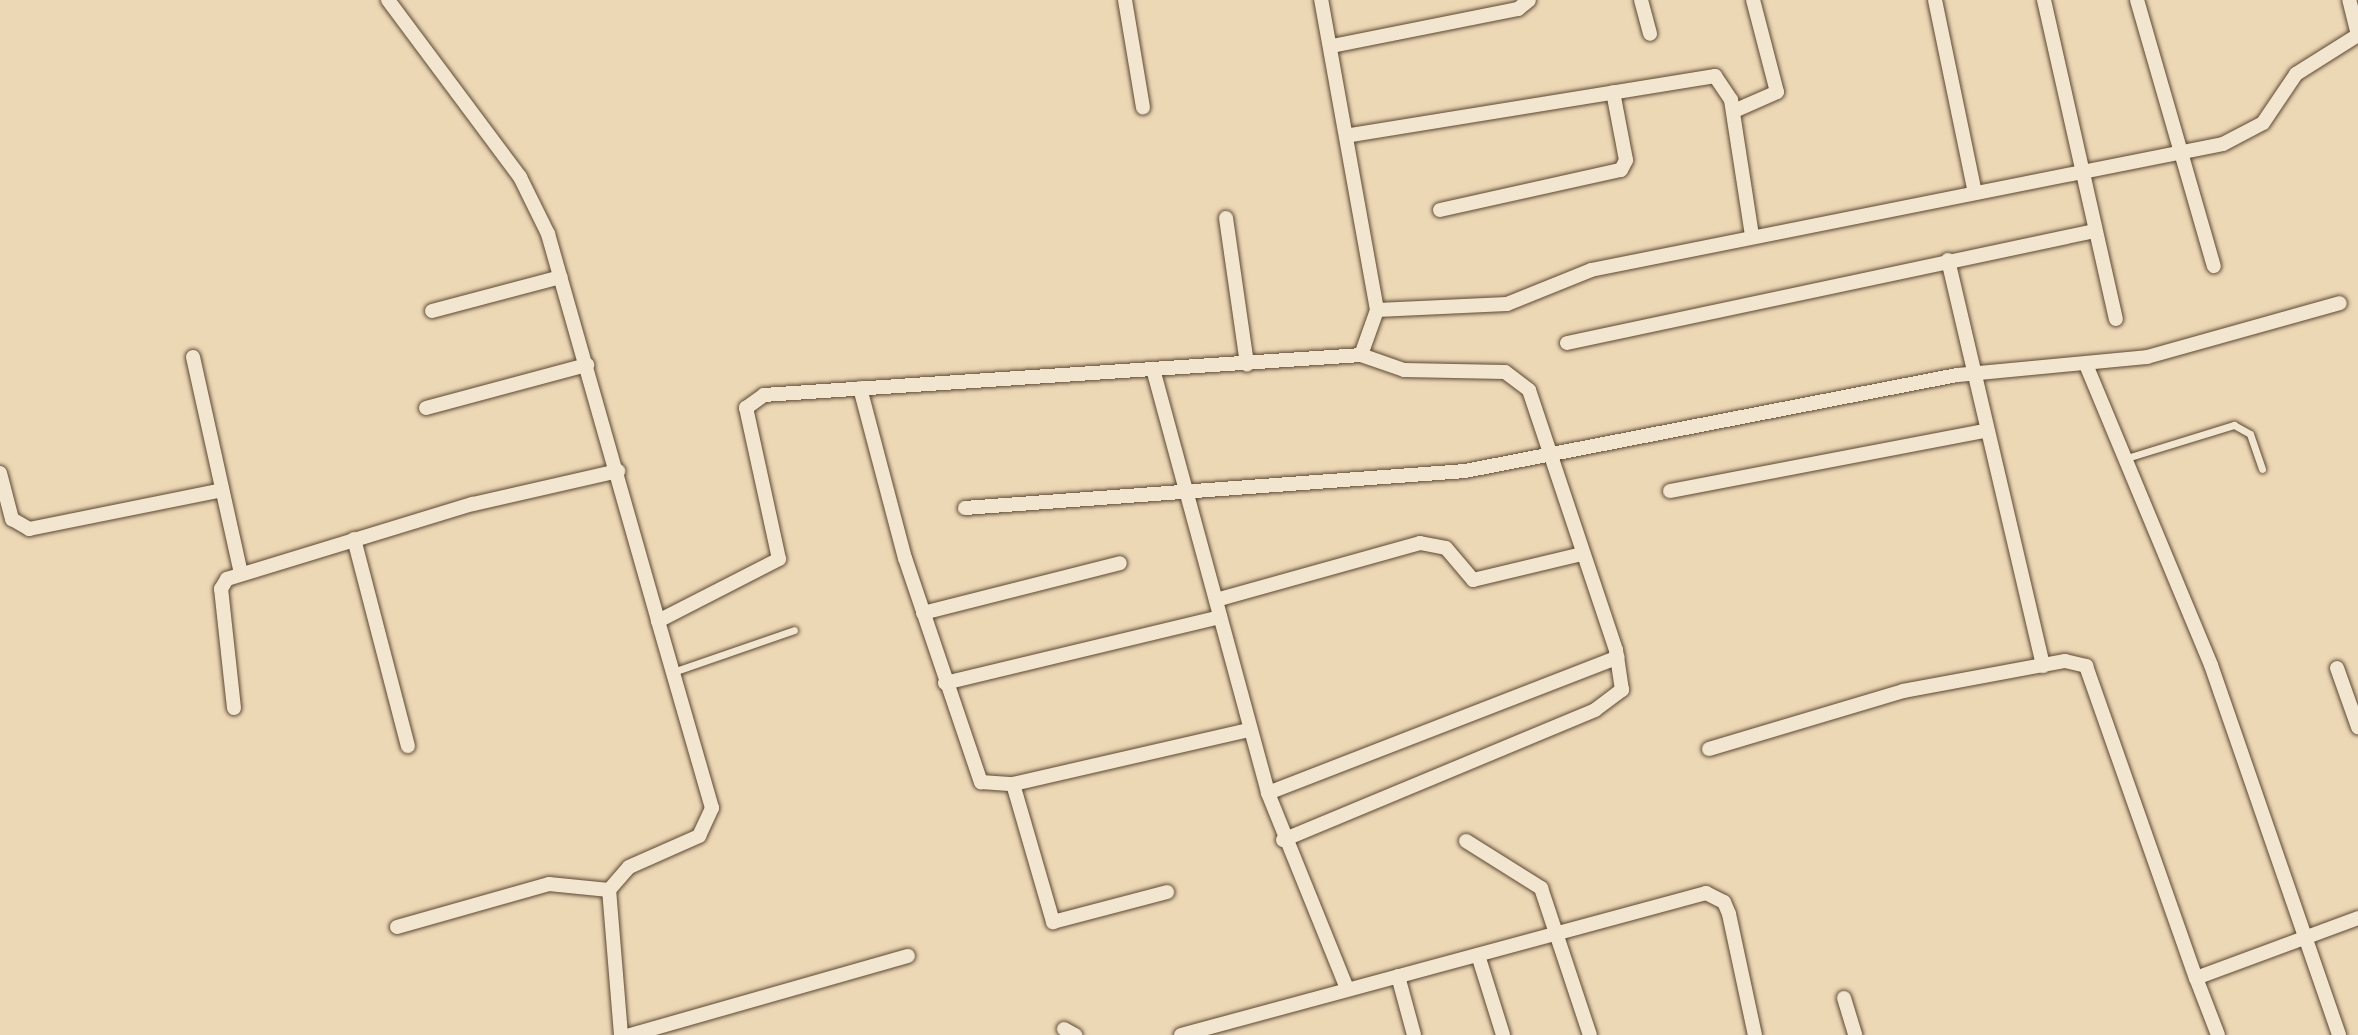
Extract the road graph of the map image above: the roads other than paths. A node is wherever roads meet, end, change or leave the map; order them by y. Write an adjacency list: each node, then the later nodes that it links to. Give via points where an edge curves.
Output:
1 (388, 0): 26 (street, via 528,190)
2 (1125, 0): 14 (street)
3 (1321, 0): 12 (street)
4 (1529, 0): 12 (street, via 1518,9)
5 (1641, 0): 11 (street)
6 (1753, 0): 15 (street, via 1777,92)
7 (1935, 0): 19 (street)
8 (2044, 0): 18 (street)
9 (2137, 0): 17 (street)
10 (2349, 0): 17 (street, via 2358,35 2296,74 2263,123 2241,138)
11 (1650, 34)
12 (1332, 46): 16 (street)
13 (1613, 92): 15 (street, via 1715,76 1723,78); 16 (street); 20 (street, via 1626,160 1621,170)
14 (1143, 108)
15 (1734, 111): 23 (street)
16 (1351, 135): 28 (street)
17 (2185, 151): 18 (street); 25 (street)
18 (2081, 172): 19 (street); 22 (street)
19 (1975, 193): 23 (street)
20 (1440, 210)
21 (1226, 218): 34 (street)
22 (2095, 231): 24 (street); 30 (street)
23 (1752, 236): 28 (street, via 1591,270 1507,304)
24 (1948, 260): 31 (street); 38 (street)
25 (2214, 266)
26 (561, 277): 29 (street); 35 (street)
27 (2340, 303): 36 (street)
28 (1377, 310): 32 (street)
29 (432, 311)
30 (2116, 319)
31 (1567, 343)
32 (1361, 355): 34 (street); 42 (street, via 1404,370 1487,368 1521,380)
33 (193, 357): 48 (street)
34 (1247, 364): 37 (street)
35 (587, 365): 40 (street); 45 (street)
36 (2087, 367): 38 (street); 43 (street)
37 (1153, 369): 39 (street); 47 (street)
38 (1970, 373): 41 (street); 42 (street)
39 (860, 388): 56 (street); 58 (street, via 752,400 745,418 779,559)
40 (426, 408)
41 (1984, 431): 49 (street); 61 (street)
42 (1547, 455): 47 (street, via 1382,480); 52 (street)
43 (2130, 457): 44 (lane, via 2234,425 2250,434); 79 (street)
44 (2262, 469)
45 (618, 471): 51 (street); 58 (street)
46 (0, 473): 48 (street, via 12,519 29,529)
47 (1187, 489): 50 (street); 55 (street)
48 (222, 490): 54 (street)
49 (1670, 491)
50 (965, 508)
51 (354, 539): 54 (street); 68 (street)
52 (1582, 554): 55 (street, via 1473,580 1446,548 1420,543); 60 (street)
53 (1120, 563): 56 (street)
54 (241, 574): 65 (street, via 221,589)
55 (1216, 600): 57 (street)
56 (923, 613): 64 (street)
57 (1220, 617): 64 (street); 67 (street)
58 (658, 621): 63 (street)
59 (794, 630): 63 (lane)
60 (1618, 657): 71 (street); 72 (street, via 1622,690 1595,710)
61 (2043, 666): 69 (street, via 1903,691); 83 (street, via 2077,663 2094,679)
62 (2337, 668): 66 (street)
63 (673, 672): 74 (street, via 712,808 709,826 629,867)
64 (945, 683): 70 (street, via 981,782)
65 (234, 708)
66 (2358, 727)
67 (1249, 730): 70 (street); 71 (street)
68 (408, 746)
69 (1709, 749)
70 (1013, 784): 75 (street, via 1053,922)
71 (1268, 793): 72 (street)
72 (1283, 840): 84 (street)
73 (1466, 841): 78 (street, via 1493,862 1531,877)
74 (609, 890): 77 (street, via 549,884); 86 (street)
75 (1167, 892)
76 (2358, 918): 79 (street)
77 (397, 927)
78 (1557, 935): 80 (street); 91 (street); 92 (street, via 1716,895 1729,914)
79 (2306, 938): 83 (street); 95 (street)
80 (1478, 955): 82 (street); 90 (street)
81 (908, 956): 87 (street)
82 (1398, 976): 84 (street); 89 (street)
83 (2196, 978): 94 (street)
84 (1347, 989): 88 (street)
85 (1844, 998): 93 (street)
86 (621, 1035)
87 (630, 1035)
88 (1181, 1035)
89 (1414, 1035)
90 (1503, 1035)
91 (1590, 1035)
92 (1755, 1035)
93 (1855, 1035)
94 (2218, 1035)
95 (2339, 1035)

